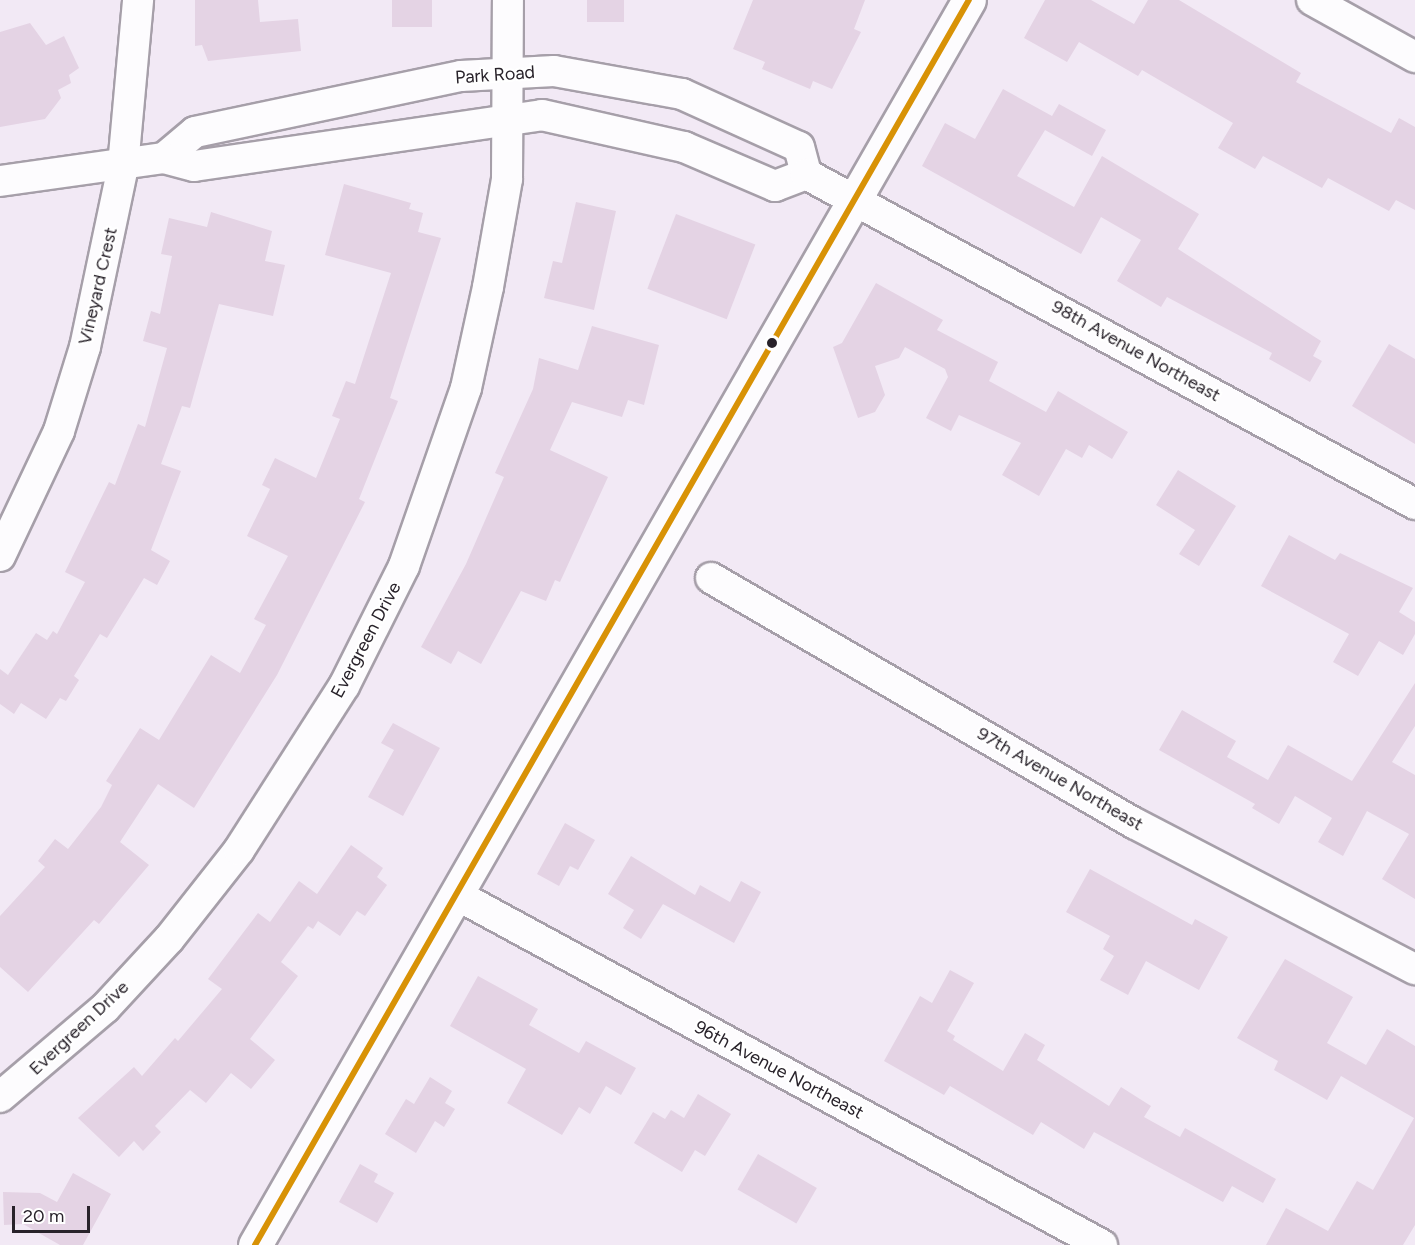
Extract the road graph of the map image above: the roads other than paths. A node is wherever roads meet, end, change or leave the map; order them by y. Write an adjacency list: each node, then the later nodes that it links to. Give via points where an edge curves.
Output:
1 (138, 0): 9 (street, Vineyard Crest)
2 (508, 0): 6 (street, Evergreen Drive)
3 (969, 0): 12 (main road)
4 (1312, 0): 5 (street)
5 (1415, 57)
6 (508, 73): 7 (street, Evergreen Drive); 8 (street, Park Road, via 460,76 195,132); 10 (street, Park Road, via 554,71 682,93 799,147)
7 (508, 120): 8 (street, Park Road, via 194,165); 10 (street, Park Road, via 542,115 684,147 775,186); 18 (street, Evergreen Drive, via 507,179 466,388 404,566 344,686 239,850 169,939 105,1008)
8 (164, 158): 9 (street, Park Road)
9 (123, 166): 11 (street, Park Road); 14 (street, Vineyard Crest, via 85,347 60,431)
10 (806, 174): 12 (street)
11 (0, 181)
12 (856, 198): 13 (street, 98th Avenue Northeast); 16 (main road)
13 (1415, 504)
14 (0, 556)
15 (711, 578): 17 (street, 97th Avenue Northeast, via 1134,823)
16 (457, 896): 19 (main road); 20 (street, 96th Avenue Northeast)
17 (1415, 969)
18 (0, 1097)
19 (261, 1243)
20 (1102, 1245)

